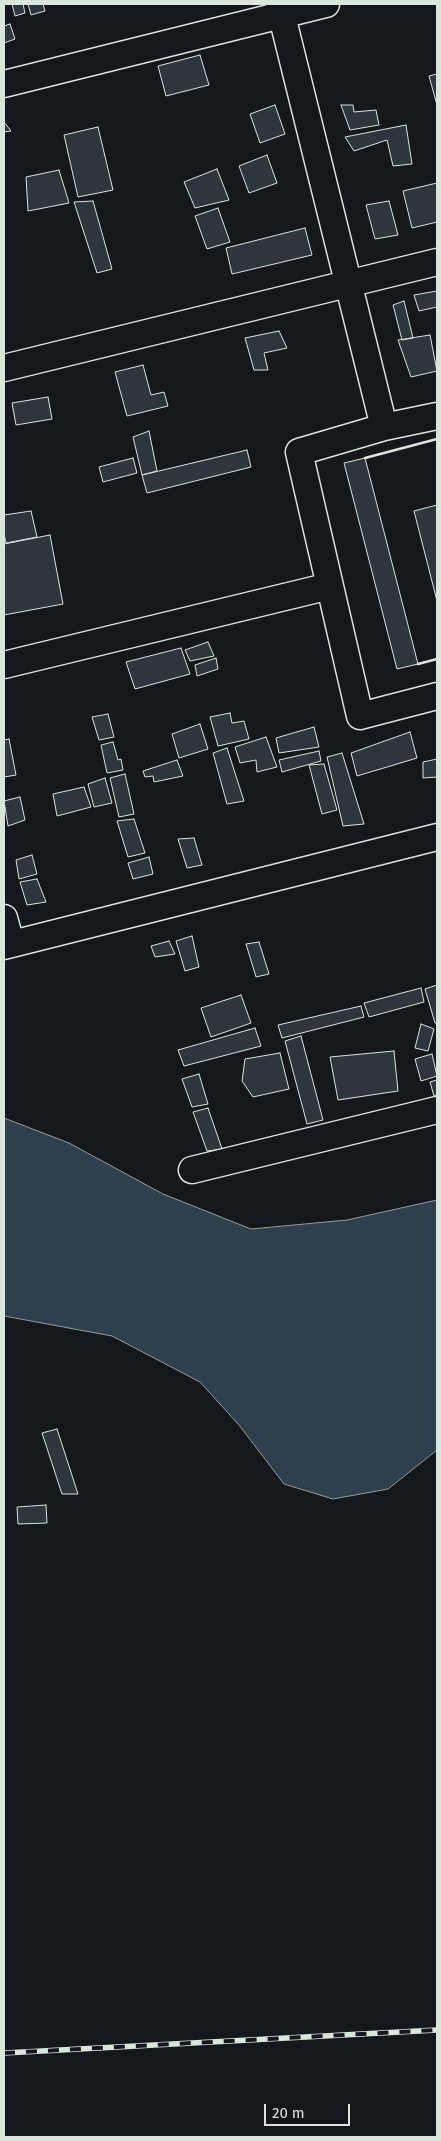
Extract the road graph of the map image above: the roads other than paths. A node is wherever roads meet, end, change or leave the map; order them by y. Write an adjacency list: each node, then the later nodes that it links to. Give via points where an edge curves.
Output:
1 (326, 4): 2 (street)
2 (280, 9): 3 (street); 5 (street)
3 (4, 84)
4 (437, 262): 5 (street)
5 (349, 284): 6 (street); 8 (street)
6 (4, 368)
7 (437, 416): 8 (street)
8 (384, 427): 9 (street, via 299,452)
9 (330, 586): 10 (street); 11 (street, via 360,716)
10 (4, 665)
11 (437, 696)
12 (437, 837): 14 (street)
13 (4, 918): 14 (street)
14 (7, 945)
15 (437, 1110): 16 (street)
16 (192, 1170)

